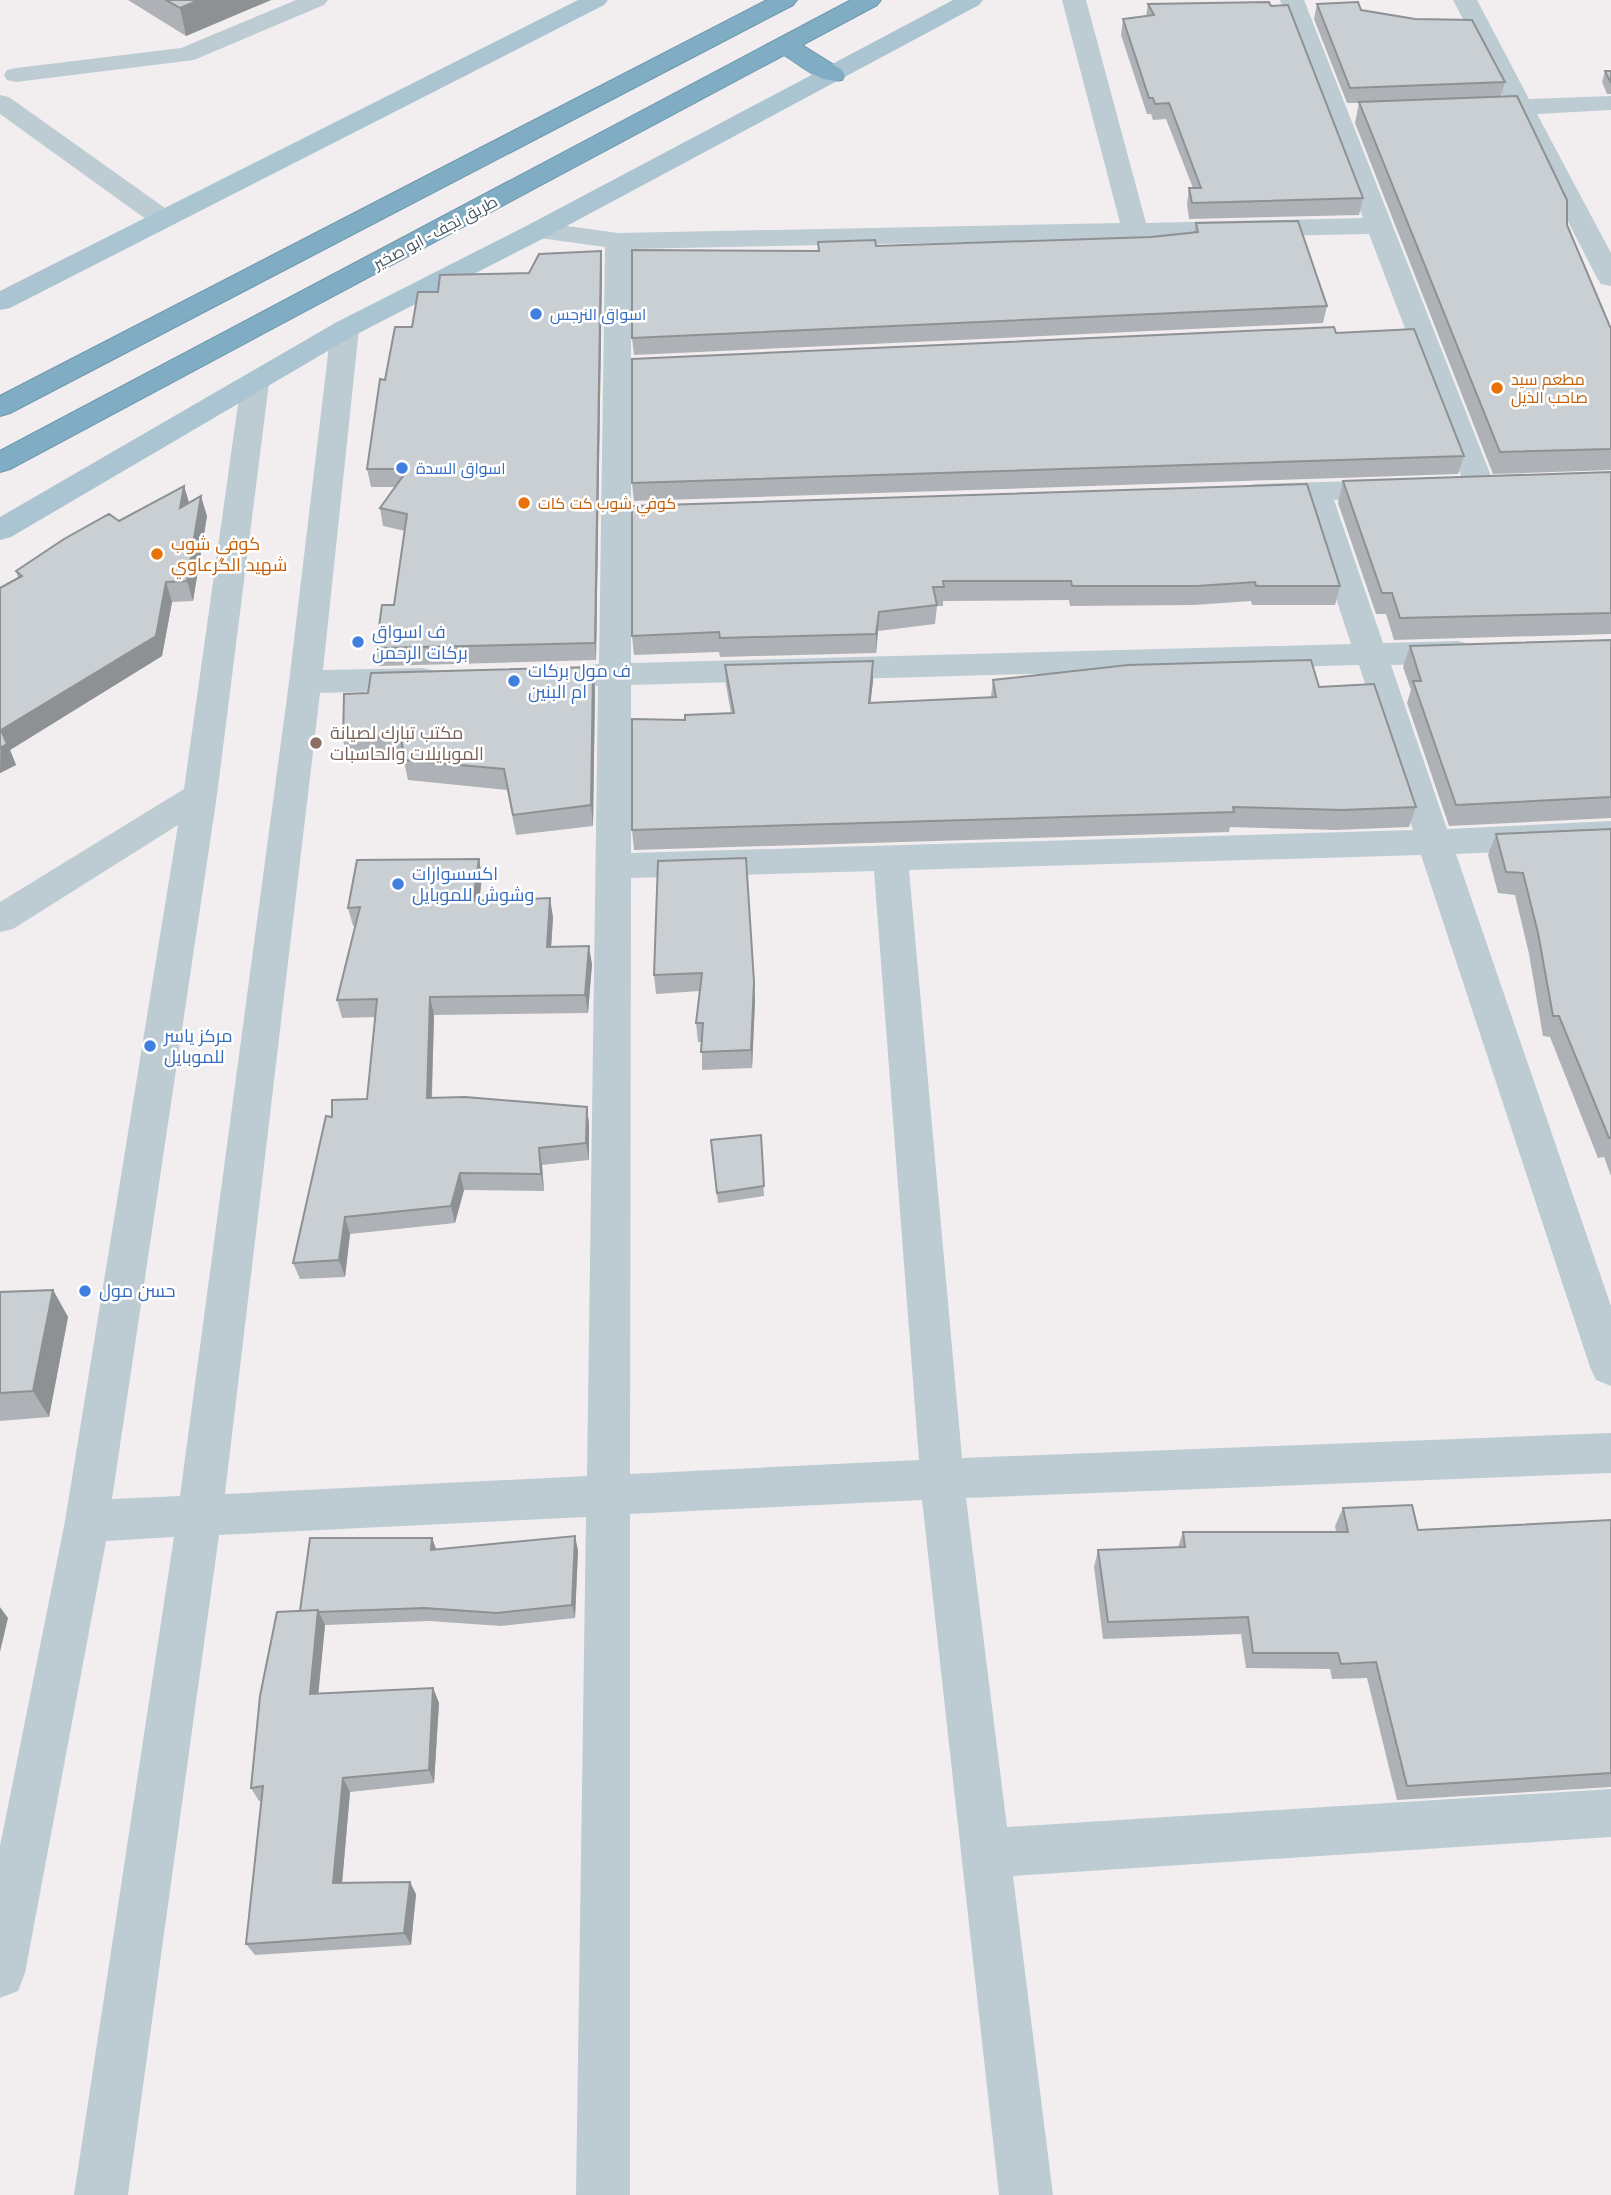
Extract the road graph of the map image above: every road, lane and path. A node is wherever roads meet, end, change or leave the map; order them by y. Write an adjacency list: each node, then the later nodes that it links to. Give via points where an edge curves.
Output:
1 (316, 0): 10 (street, via 186,55)
2 (596, 0): 17 (main road)
3 (785, 0): 21 (highway)
4 (869, 0): 9 (highway, طريق نجف - ابو صخير)
5 (971, 0): 11 (main road)
6 (1074, 0): 20 (street)
7 (1292, 0): 18 (street, via 1351,113)
8 (1465, 0): 15 (street)
9 (785, 45): 11 (highway); 23 (highway, طريق نجف - ابو صخير)
10 (8, 68): 12 (street, via 11,88)
11 (834, 75): 19 (main road)
12 (0, 95)
13 (0, 102): 17 (street)
14 (1611, 103): 15 (street)
15 (1522, 107): 16 (street); 24 (street)
16 (1469, 109)
17 (163, 219): 26 (main road)
18 (1381, 226): 20 (street); 32 (street, via 1407,331 1466,486)
19 (539, 230): 22 (street); 27 (main road)
20 (1135, 232): 22 (street)
21 (326, 239): 23 (highway, via 330,256); 25 (highway)
22 (618, 241): 37 (street, via 631,366 629,513)
23 (365, 270): 28 (highway, طريق نجف - ابو صخير)
24 (1611, 278)
25 (209, 298): 28 (highway, via 242,310 247,326); 30 (highway)
26 (0, 302)
27 (345, 329): 29 (main road); 40 (street)
28 (243, 334): 31 (highway, طريق نجف - ابو صخير)
29 (255, 383): 34 (main road); 41 (street)
30 (0, 407)
31 (0, 463)
32 (1315, 491): 33 (street); 36 (street)
33 (1233, 494)
34 (0, 530)
35 (1491, 651): 36 (street)
36 (1371, 654): 37 (street); 43 (street)
37 (614, 674): 38 (street); 45 (street)
38 (561, 676)
39 (453, 678): 40 (street)
40 (305, 682): 51 (street)
41 (200, 795): 46 (street); 52 (street)
42 (1611, 834): 43 (street)
43 (1434, 842): 44 (street); 47 (street)
44 (890, 858): 45 (street); 49 (street)
45 (613, 866): 50 (street)
46 (0, 919)
47 (1611, 1367)
48 (1611, 1453): 49 (street)
49 (942, 1479): 50 (street); 54 (street)
50 (608, 1496): 51 (street); 57 (street)
51 (200, 1515): 52 (street); 56 (street)
52 (88, 1521): 55 (street)
53 (1611, 1813): 54 (street)
54 (985, 1853): 58 (street)
55 (0, 1973)
56 (101, 2195)
57 (603, 2195)
58 (1026, 2195)

